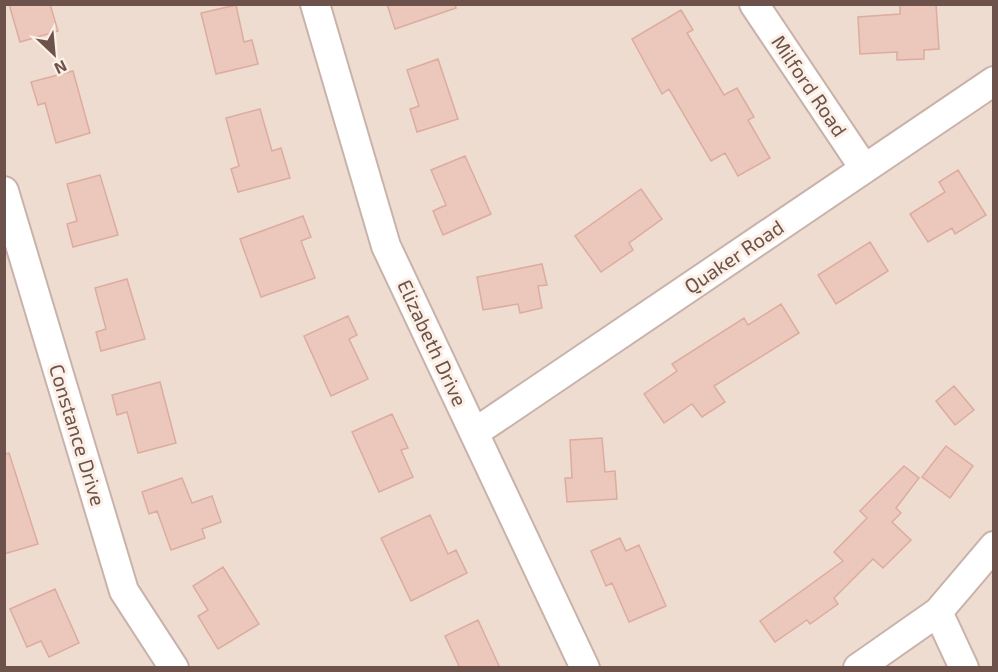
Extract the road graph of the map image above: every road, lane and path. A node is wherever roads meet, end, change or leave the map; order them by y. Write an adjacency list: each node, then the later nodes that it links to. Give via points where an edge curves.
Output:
1 (315, 4): 6 (street, Elizabeth Drive, via 386,246)
2 (754, 4): 4 (street, Milford Road)
3 (993, 81): 4 (street, Quaker Road)
4 (864, 168): 6 (street, Quaker Road)
5 (4, 191): 9 (street, Constance Drive, via 124,591)
6 (474, 433): 10 (street, Elizabeth Drive)
7 (993, 546): 8 (street)
8 (938, 612): 11 (street); 12 (street)
9 (174, 668)
10 (585, 668)
11 (858, 668)
12 (964, 668)

